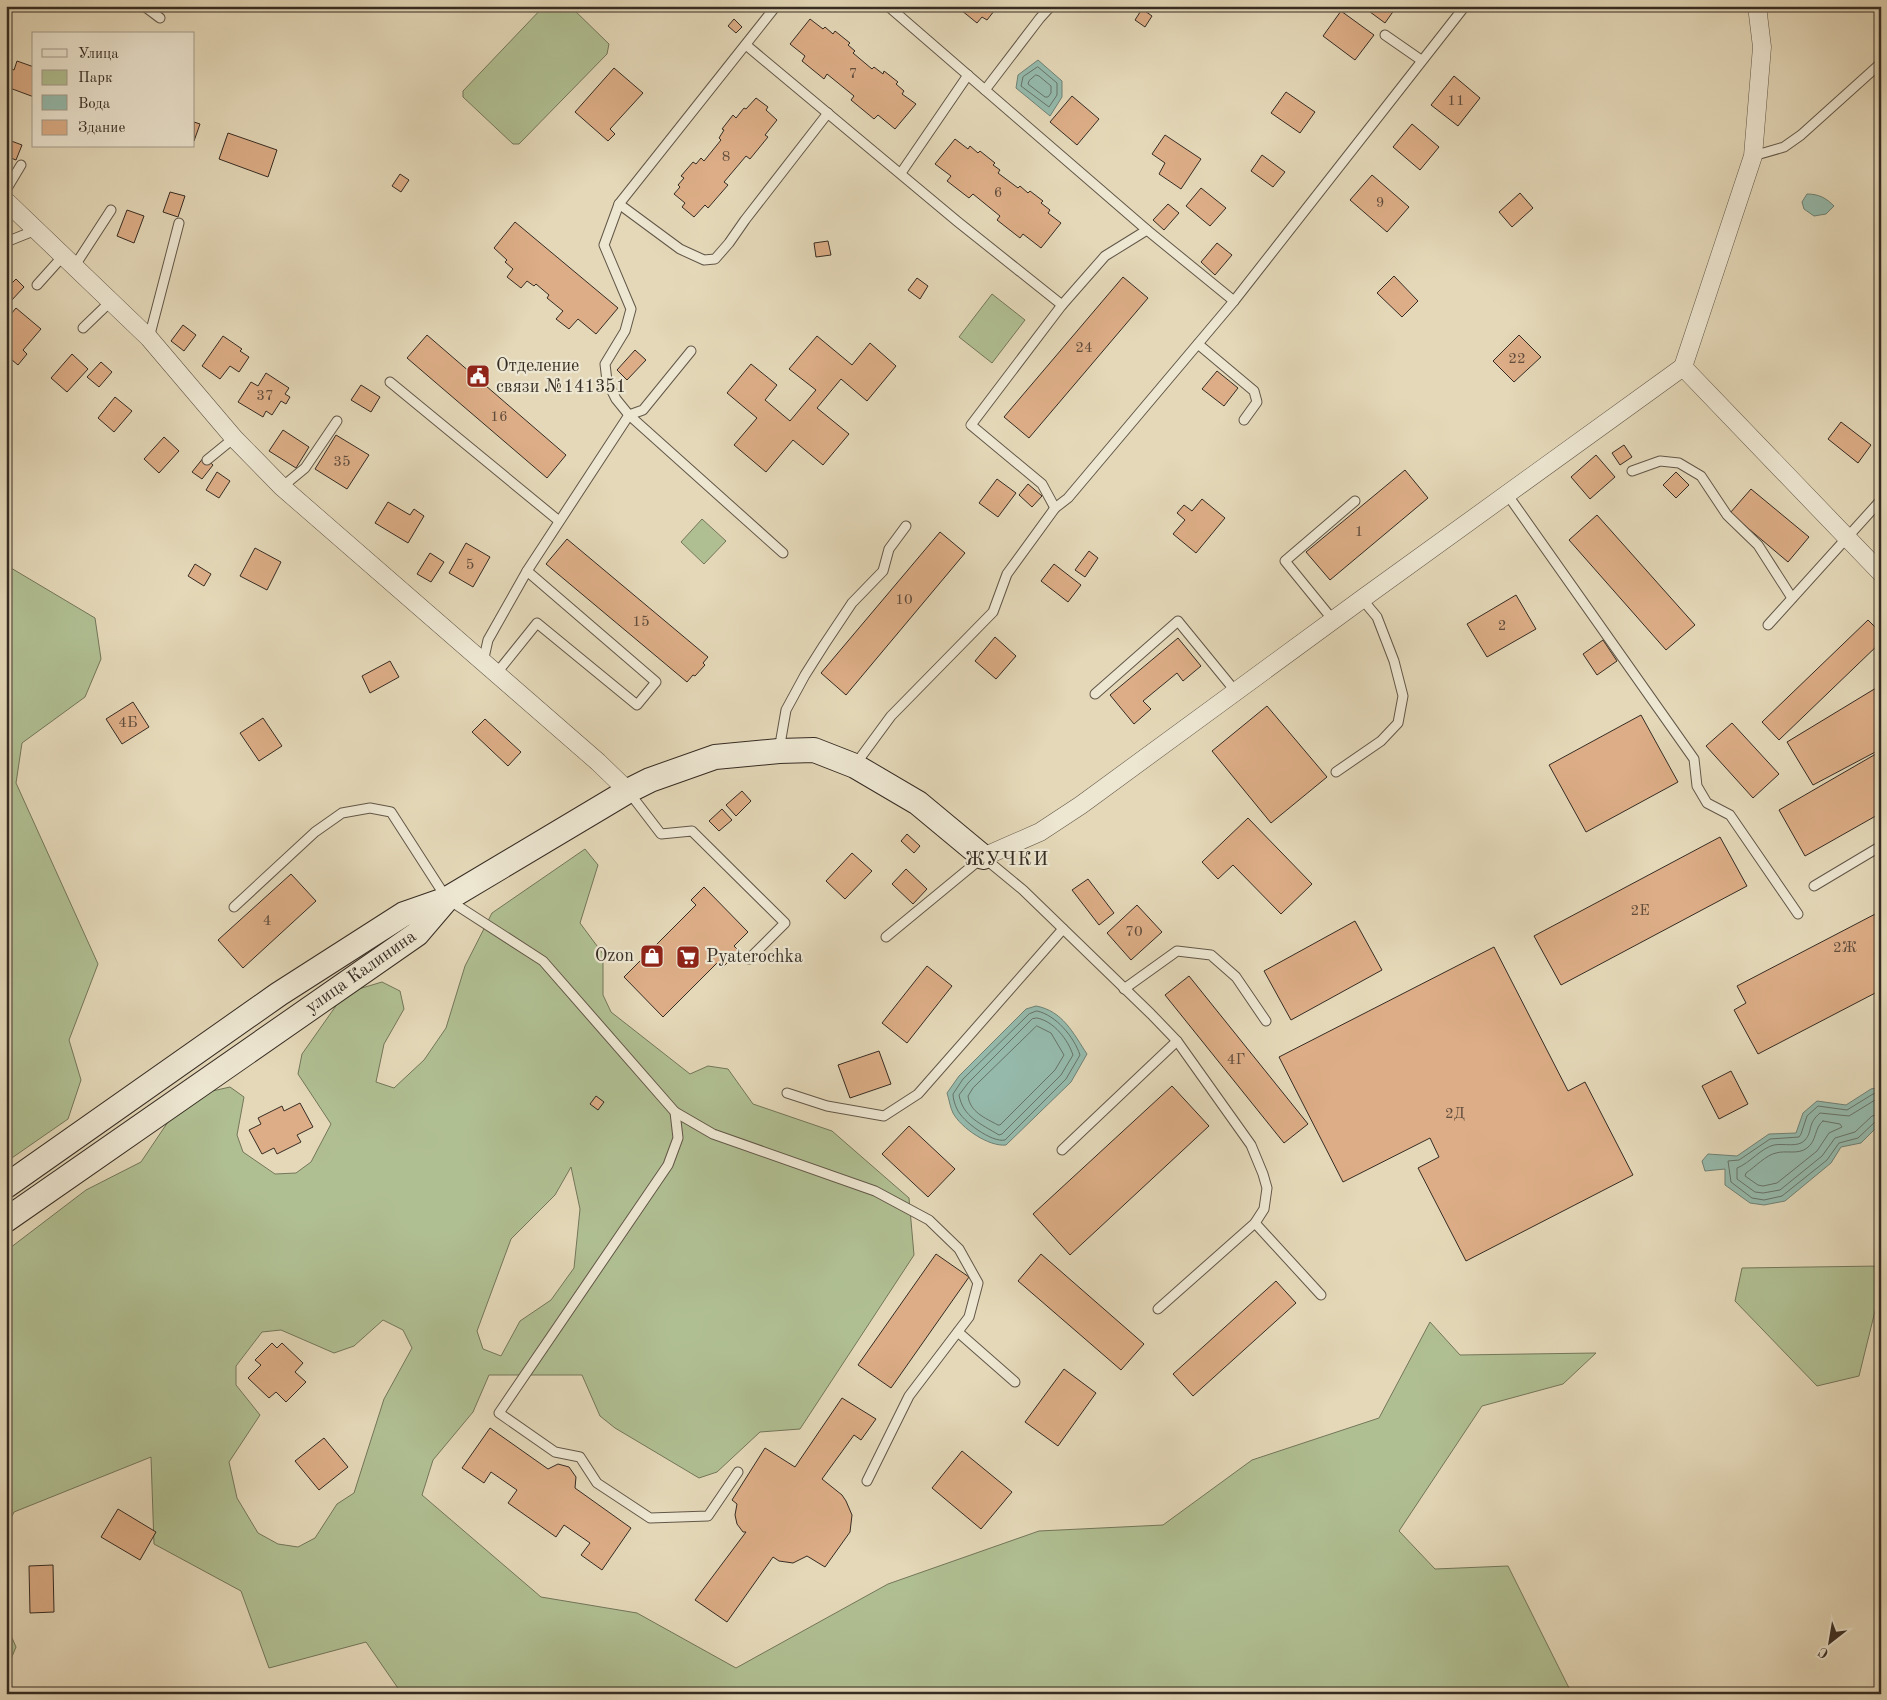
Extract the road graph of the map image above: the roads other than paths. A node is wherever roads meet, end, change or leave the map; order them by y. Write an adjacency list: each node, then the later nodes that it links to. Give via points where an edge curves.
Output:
1 (144, 6): 7 (lane)
2 (776, 6): 9 (lane)
3 (888, 6): 12 (lane)
4 (1052, 6): 13 (lane)
5 (1465, 6): 10 (lane)
6 (1757, 6): 15 (street, via 1762,47)
7 (160, 18)
8 (1385, 35): 10 (lane)
9 (746, 45): 14 (lane); 19 (lane)
10 (1421, 60): 27 (lane)
11 (1881, 63): 15 (lane, via 1801,135 1784,147)
12 (968, 75): 13 (lane); 17 (lane)
13 (985, 90): 23 (lane)
14 (828, 113): 17 (lane); 19 (lane, via 714,259 704,260 680,249)
15 (1753, 156): 34 (street)
16 (21, 166): 18 (lane)
17 (901, 173): 29 (lane)
18 (7, 200): 22 (street)
19 (619, 204): 36 (lane, via 604,245 631,309 625,331 605,364 607,381)
20 (111, 210): 25 (lane)
21 (179, 223): 31 (lane)
22 (36, 230): 24 (lane); 25 (street)
23 (1147, 230): 27 (lane); 29 (lane, via 1104,256)
24 (6, 242)
25 (69, 262): 26 (lane); 28 (street)
26 (37, 285)
27 (1234, 301): 32 (lane)
28 (110, 302): 30 (lane); 31 (street)
29 (1062, 305): 46 (lane, via 971,425 1042,484)
30 (82, 328)
31 (149, 338): 39 (street)
32 (1198, 344): 37 (lane, via 1254,391 1256,402); 46 (lane, via 1068,498)
33 (692, 351): 36 (lane, via 643,410)
34 (1683, 367): 43 (street); 49 (street)
35 (390, 382): 47 (lane)
36 (629, 415): 47 (lane); 50 (lane)
37 (1244, 420)
38 (337, 421): 42 (lane, via 305,468)
39 (234, 438): 40 (lane); 42 (street)
40 (207, 460)
41 (1632, 470): 53 (lane, via 1660,461 1679,463 1700,476 1727,515 1758,545)
42 (282, 487): 57 (street)
43 (1507, 494): 54 (street); 70 (lane, via 1694,759 1697,786 1707,803 1730,815)
44 (1881, 500): 49 (lane)
45 (1355, 501): 55 (lane, via 1284,561)
46 (1054, 508): 62 (lane, via 1007,574 993,612 891,716)
47 (559, 521): 51 (lane)
48 (906, 526): 61 (lane, via 889,549 883,571 852,603 805,675 786,710)
49 (1847, 538): 52 (street); 53 (lane)
50 (783, 553)
51 (527, 571): 57 (lane, via 488,640); 58 (lane, via 656,682 637,705 537,623)
52 (1881, 573)
53 (1792, 598): 56 (lane)
54 (1362, 599): 55 (street); 63 (lane, via 1377,617 1403,696 1398,723 1381,741)
55 (1333, 620): 59 (street)
56 (1768, 625)
57 (483, 662): 58 (street)
58 (496, 674): 64 (street)
59 (1236, 692): 60 (lane, via 1178,621); 66 (street, via 1082,805 1040,832)
60 (1095, 694)
61 (779, 750): 62 (street, via 814,750); 64 (street, via 715,757 650,780)
62 (855, 766): 66 (street, via 918,803)
63 (1336, 772)
64 (628, 792): 68 (street); 73 (lane, via 661,834 692,831 785,923)
65 (1881, 846): 67 (lane)
66 (983, 857): 71 (lane); 72 (lane)
67 (1814, 886)
68 (448, 899): 69 (lane, via 391,812 370,808 342,813 315,832); 78 (lane, via 543,961); 80 (street, улица Калинина, via 404,914 279,994); 81 (street, улица Калинина, via 417,934)
69 (234, 907)
70 (1798, 914)
71 (1063, 929): 74 (lane); 77 (lane, via 918,1094 884,1116 827,1106)
72 (886, 937)
73 (749, 959)
74 (1124, 989): 75 (lane, via 1177,951 1211,955 1236,977); 76 (lane)
75 (1266, 1021)
76 (1177, 1041): 79 (lane); 82 (lane, via 1251,1145 1267,1188 1264,1209)
77 (786, 1093)
78 (675, 1112): 85 (lane, via 713,1134 875,1191 929,1220 959,1249 978,1283 970,1317); 87 (lane, via 678,1138 668,1165 499,1413 555,1452 580,1457 597,1483 650,1518 708,1516)
79 (1062, 1150)
80 (6, 1186)
81 (6, 1220)
82 (1255, 1223): 83 (lane); 84 (lane)
83 (1321, 1294)
84 (1158, 1309)
85 (958, 1332): 86 (lane); 88 (lane, via 909,1396)
86 (1015, 1382)
87 (738, 1472)
88 (867, 1481)

